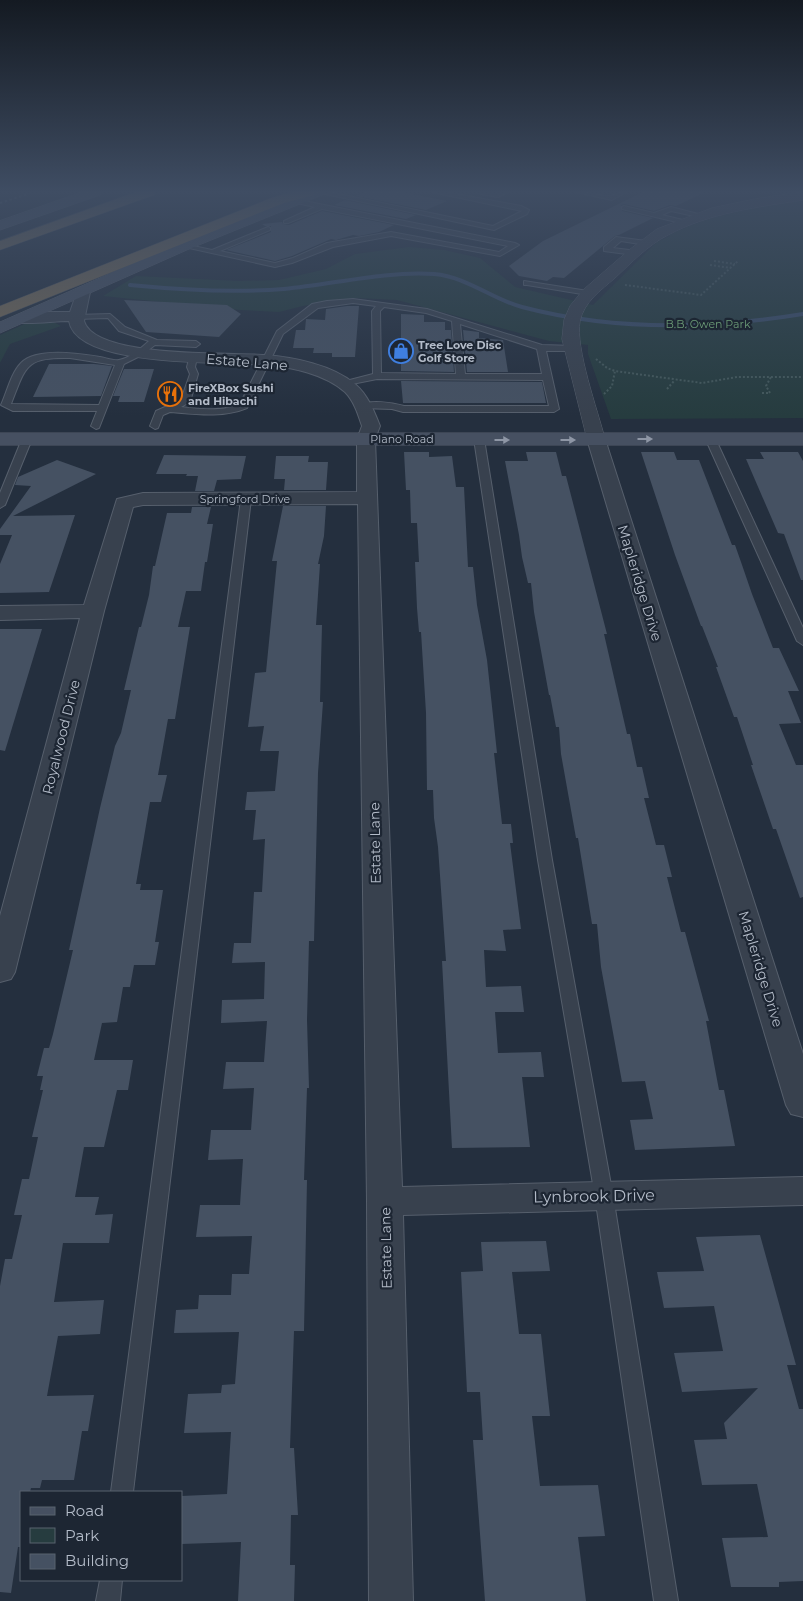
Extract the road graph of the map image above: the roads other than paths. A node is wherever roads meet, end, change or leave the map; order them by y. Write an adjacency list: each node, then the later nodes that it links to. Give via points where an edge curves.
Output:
1 (112, 267): 10 (highway)
2 (138, 267): 6 (main road)
3 (619, 267): 8 (street)
4 (51, 276): 7 (highway)
5 (527, 283): 8 (lane)
6 (84, 292): 11 (street); 12 (main road)
7 (0, 297)
8 (583, 299): 15 (street)
9 (382, 304): 13 (lane); 20 (lane, via 353,301 315,306 280,333); 22 (lane, via 376,311)
10 (0, 312)
11 (76, 316): 12 (street); 16 (lane, via 110,316 122,329); 19 (street, Estate Lane, via 77,326 87,337)
12 (21, 318): 14 (main road)
13 (456, 320): 17 (lane); 23 (lane)
14 (0, 328)
15 (571, 339): 17 (lane); 34 (street, Mapleridge Drive)
16 (153, 342): 18 (lane); 19 (lane)
17 (541, 348): 24 (lane)
18 (195, 350): 19 (street, Estate Lane); 20 (street, Estate Lane); 28 (lane, via 191,367 194,374 185,402)
19 (139, 354): 21 (lane)
20 (268, 360): 25 (street, Estate Lane, via 311,370); 28 (lane, via 244,406 238,410)
21 (120, 363): 27 (lane); 27 (lane, via 82,356 33,358 24,365 6,405 14,408)
22 (375, 376): 23 (lane); 25 (lane)
23 (460, 377): 24 (lane)
24 (547, 377): 26 (lane, via 554,409)
25 (345, 384): 26 (street, Estate Lane)
26 (364, 406): 33 (street, Estate Lane)
27 (103, 408): 30 (lane)
28 (168, 409): 31 (lane, via 159,413)
29 (803, 425): 34 (main road, Plano Road)
30 (96, 426): 31 (main road, Plano Road); 35 (main road, Plano Road)
31 (155, 426): 32 (main road, Plano Road)
32 (190, 426): 33 (main road, Plano Road); 37 (main road, via 184,430 138,434)
33 (369, 432): 34 (main road, Plano Road); 37 (main road, Plano Road); 39 (main road, Plano Road); 41 (street, Estate Lane)
34 (594, 432): 39 (main road, Plano Road, one-way to 34); 40 (main road, Plano Road, one-way to 40); 49 (street, Mapleridge Drive)
35 (1, 438): 36 (main road, Plano Road)
36 (27, 439): 37 (main road, Plano Road); 44 (lane)
37 (127, 439)
38 (803, 439): 40 (main road, Plano Road)
39 (479, 440): 51 (lane, via 545,860)
40 (711, 440): 47 (lane)
41 (367, 498): 42 (street, Springford Drive); 52 (street, Estate Lane)
42 (246, 499): 43 (street, Springford Drive, via 144,499); 53 (lane)
43 (124, 503): 45 (street, Royalwood Drive)
44 (0, 505)
45 (93, 611): 46 (street); 48 (street, Royalwood Drive)
46 (0, 613)
47 (803, 641)
48 (0, 972)
49 (803, 1105)
50 (803, 1191): 51 (street, Lynbrook Drive)
51 (604, 1196): 52 (street, Lynbrook Drive); 57 (lane)
52 (385, 1201): 56 (street, Estate Lane)
53 (122, 1491)
54 (111, 1581): 55 (lane)
55 (108, 1601)
56 (391, 1601)
57 (666, 1601)

